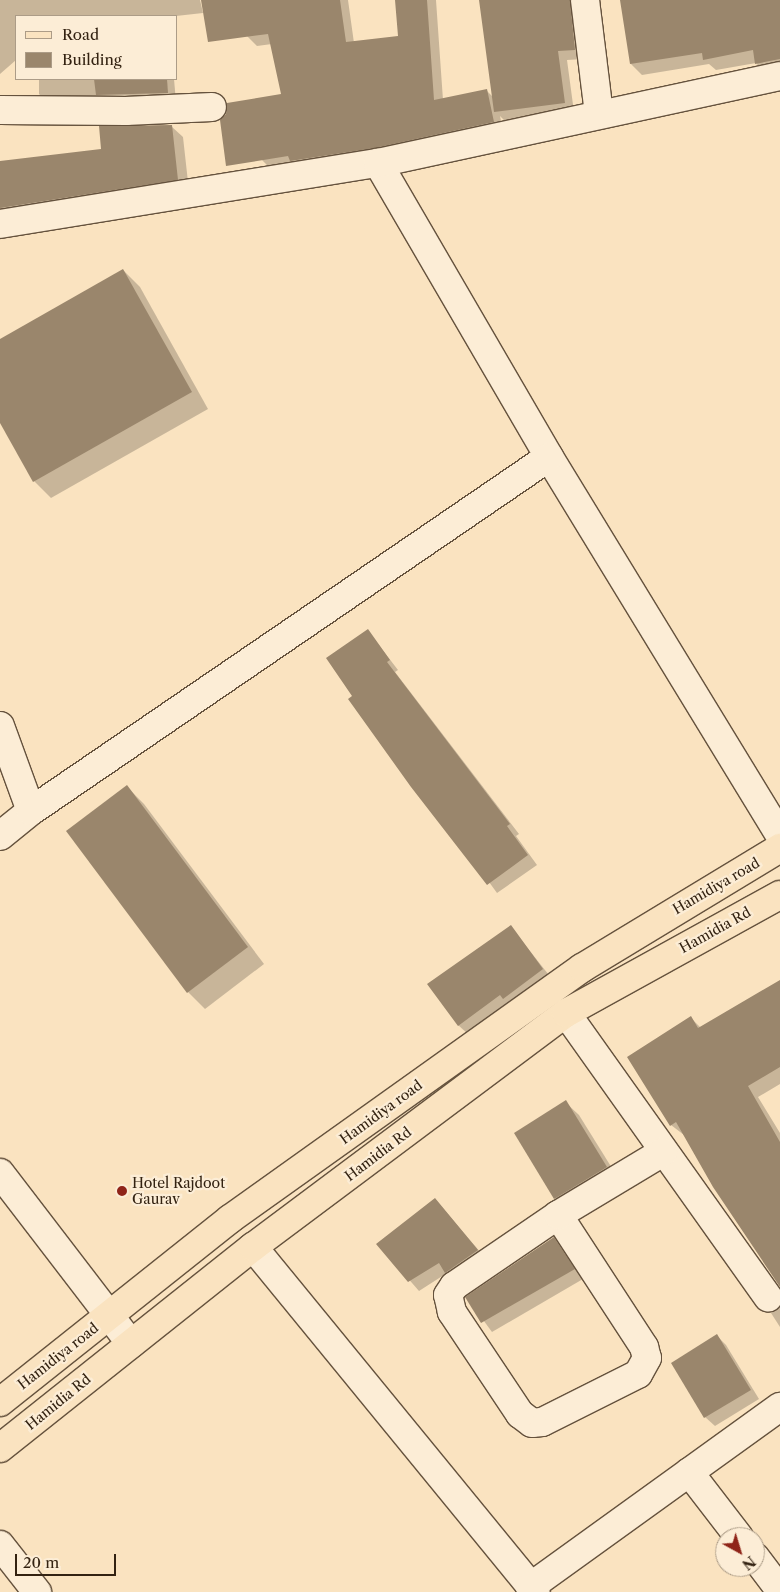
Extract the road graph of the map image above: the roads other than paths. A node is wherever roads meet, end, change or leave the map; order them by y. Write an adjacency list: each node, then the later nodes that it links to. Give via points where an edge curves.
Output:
1 (585, 0): 5 (street)
2 (780, 76): 5 (street)
3 (212, 107): 4 (street, via 126,111)
4 (0, 110)
5 (599, 114): 6 (street)
6 (378, 163): 7 (street); 8 (street)
7 (0, 224)
8 (549, 457): 10 (street); 12 (street)
9 (0, 726): 10 (street)
10 (32, 811): 11 (street)
11 (0, 836)
12 (780, 836)
13 (780, 848): 21 (main road, Hamidiya road, via 582,968 230,1219)
14 (780, 894): 15 (main road, Hamidia Rd)
15 (566, 1013): 16 (street); 19 (main road, Hamidia Rd)
16 (663, 1152): 18 (street); 20 (street)
17 (0, 1173): 21 (street)
18 (558, 1215): 18 (street, via 454,1286 448,1295 452,1312 520,1414 532,1423 542,1422 638,1374 647,1358 644,1347)
19 (253, 1248): 22 (main road, Hamidia Rd); 30 (street)
20 (768, 1297)
21 (110, 1315): 22 (street); 23 (main road, Hamidiya road)
22 (130, 1344): 25 (main road, Hamidia Rd)
23 (0, 1402)
24 (780, 1407): 26 (street)
25 (0, 1448)
26 (689, 1472): 27 (street); 30 (street)
27 (731, 1527)
28 (0, 1546): 32 (street)
29 (765, 1570): 31 (street)
30 (532, 1589)
31 (780, 1590)
32 (37, 1592)

